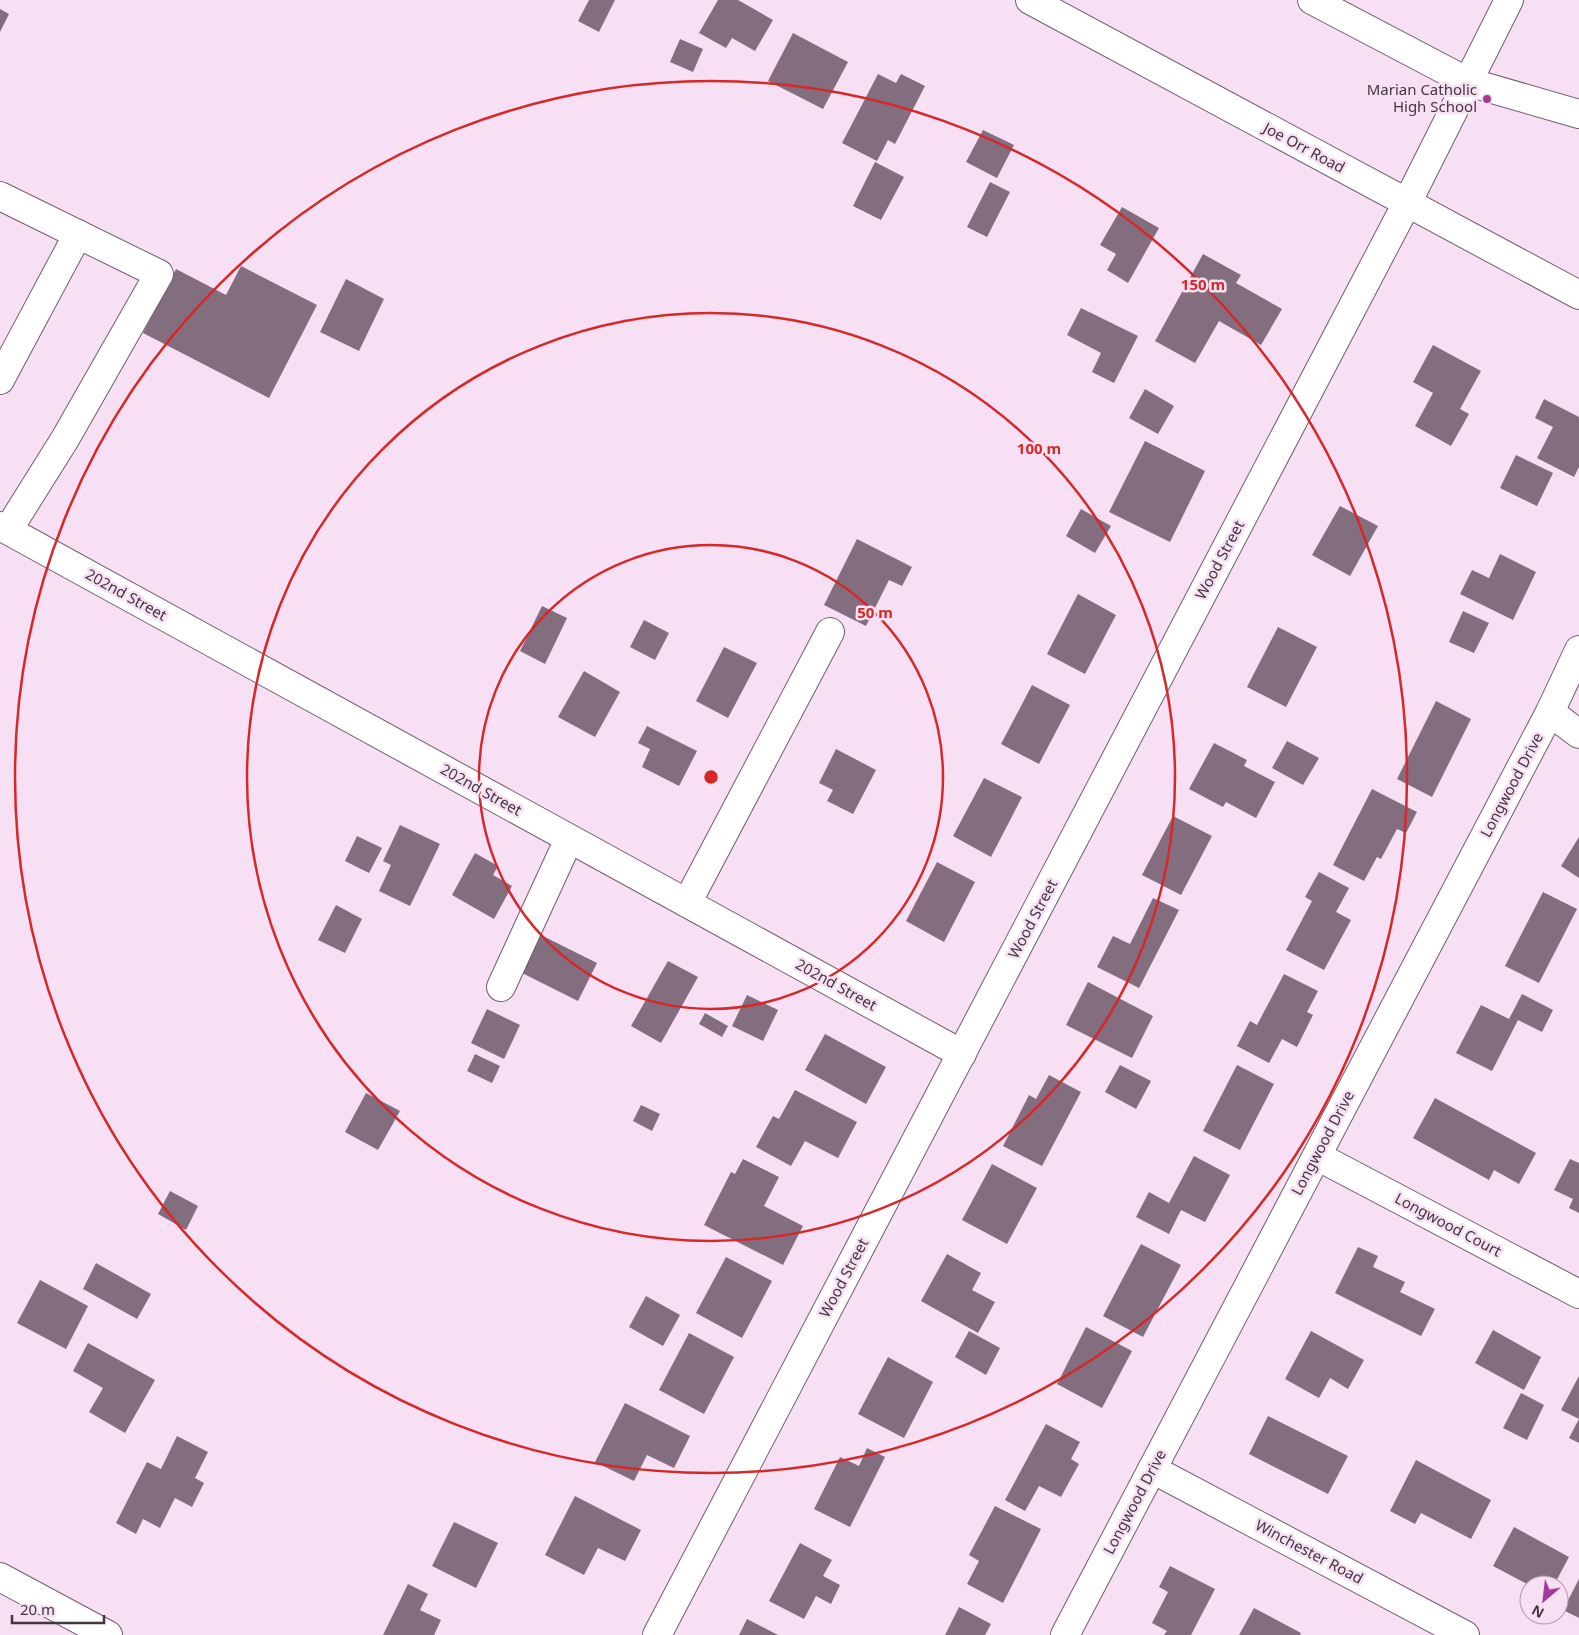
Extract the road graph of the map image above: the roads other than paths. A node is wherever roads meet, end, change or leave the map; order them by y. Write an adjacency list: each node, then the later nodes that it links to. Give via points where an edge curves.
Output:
1 (1030, 0): 7 (street, Joe Orr Road)
2 (1312, 0): 4 (street)
3 (1509, 0): 4 (street, Wood Street)
4 (1468, 82): 5 (street); 7 (street, Wood Street)
5 (1579, 114)
6 (0, 196): 8 (street)
7 (1408, 203): 9 (street, Joe Orr Road); 19 (street, Wood Street)
8 (78, 234): 10 (street); 11 (street, via 158,274 65,439)
9 (1579, 294)
10 (0, 380)
11 (4, 528): 16 (street, 202nd Street)
12 (830, 632): 17 (street)
13 (1579, 650): 14 (street, Longwood Drive)
14 (1550, 712): 15 (street); 20 (street, Longwood Drive)
15 (1579, 734)
16 (569, 838): 17 (street, 202nd Street); 18 (street)
17 (686, 903): 19 (street, 202nd Street)
18 (501, 987)
19 (962, 1054): 25 (street, Wood Street)
20 (1316, 1156): 21 (street, Longwood Court); 22 (street, Longwood Drive)
21 (1579, 1294)
22 (1152, 1469): 26 (street, Longwood Drive); 27 (street, Winchester Road)
23 (0, 1577): 24 (street)
24 (108, 1635)
25 (657, 1635)
26 (1065, 1635)
27 (1465, 1635)

